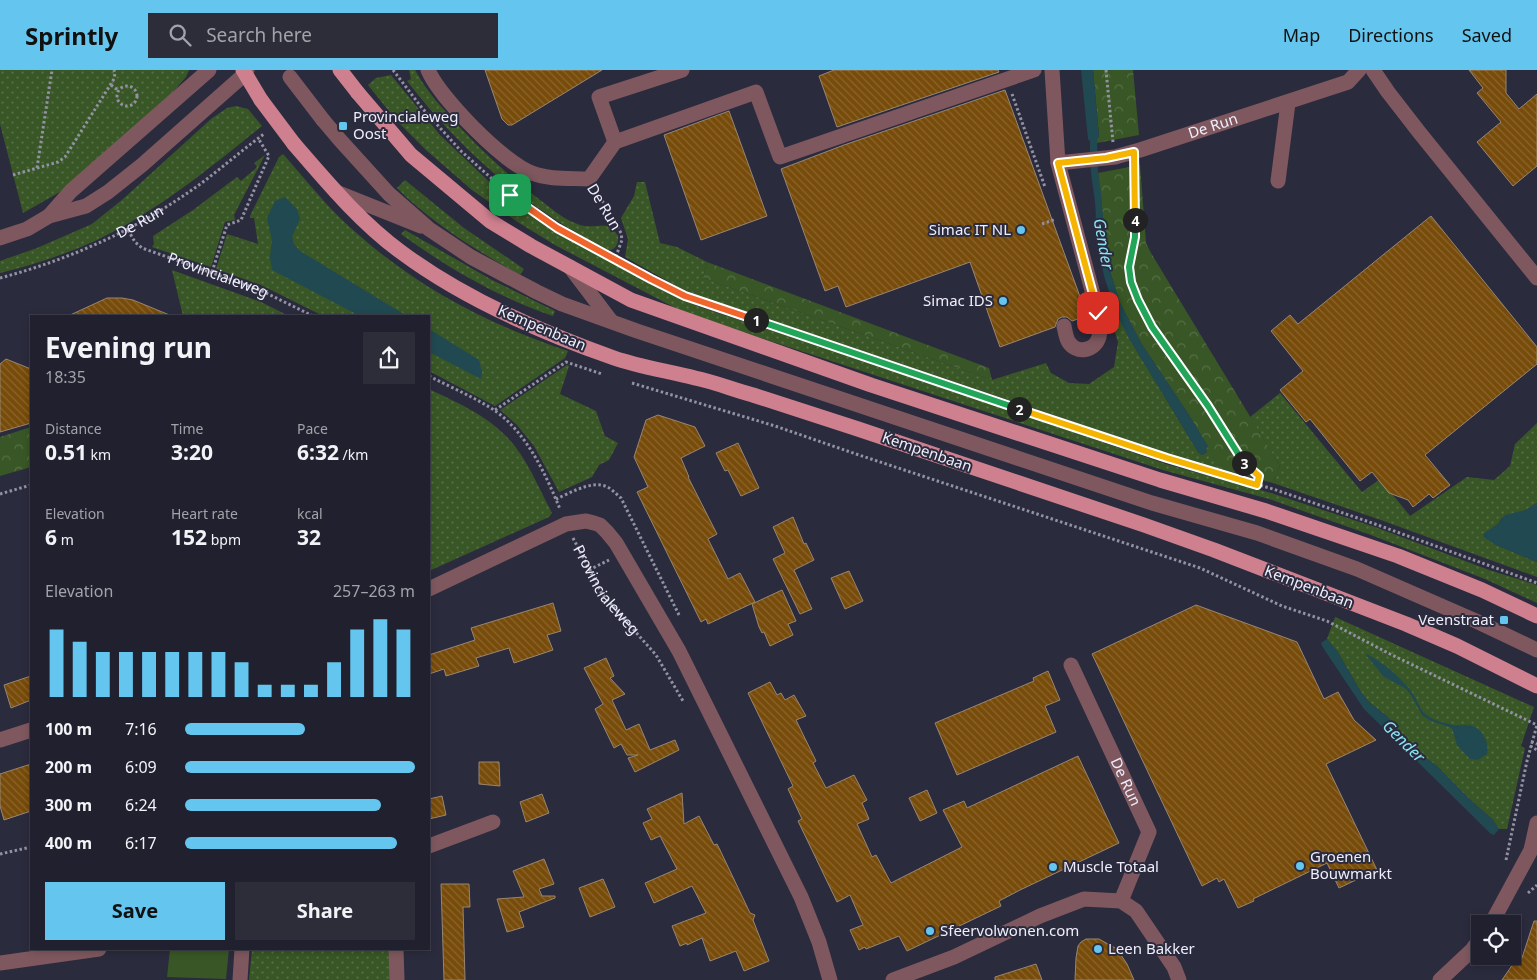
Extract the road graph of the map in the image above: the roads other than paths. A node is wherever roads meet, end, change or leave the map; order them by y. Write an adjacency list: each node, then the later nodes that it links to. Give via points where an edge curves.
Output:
1 (209, 70): 16 (street, via 71,191)
2 (340, 70): 19 (main road, bridge, via 412,155 490,221)
3 (428, 70): 12 (street, De Run, via 433,82 465,120 513,163 531,173 548,178 589,179)
4 (682, 70): 12 (street, via 599,97)
5 (1034, 70): 12 (street, via 780,157 756,92)
6 (1052, 70): 13 (street)
7 (1359, 70): 11 (street, De Run, via 1348,82)
8 (1374, 70): 20 (street, via 1418,132)
9 (245, 71): 15 (main road, Kempenbaan, bridge, via 261,100 294,144); 16 (street, via 108,192 86,206)
10 (287, 73): 17 (street, Kempenbaan, bridge, via 323,120 389,194)
11 (1288, 103): 13 (street, De Run, via 1134,152 1110,158); 14 (street)
12 (615, 142)
13 (1058, 163): 22 (street, via 1098,313 1098,339 1088,350 1073,347)
14 (1278, 181)
15 (336, 192): 17 (street, Kempenbaan); 27 (main road, Kempenbaan, via 374,230 436,277 540,329 615,358 762,398 1161,531 1406,624)
16 (49, 216): 18 (street, via 27,229)
17 (430, 229): 21 (street, Kempenbaan, via 471,257 536,292)
18 (0, 238)
19 (570, 267): 21 (street); 24 (main road, via 631,300 653,308 889,391 1389,553)
20 (1537, 278)
21 (612, 321): 25 (street, Kempenbaan, via 1152,503 1257,533 1357,569)
22 (1064, 326)
23 (430, 589): 43 (street, Provincialeweg, via 566,524 586,521 607,532 679,651 801,897)
24 (1537, 616)
25 (1537, 650)
26 (1070, 666): 34 (street, De Run, via 1149,832)
27 (1537, 686)
28 (30, 730): 29 (street)
29 (0, 740)
30 (493, 822): 32 (street)
31 (1537, 823): 33 (street)
32 (430, 846)
33 (1534, 848): 35 (street)
34 (1121, 901): 44 (street, via 1084,899 1040,916 954,958); 45 (street, via 1136,911 1174,967)
35 (1496, 915)
36 (92, 950): 40 (street)
37 (242, 950): 41 (street)
38 (396, 950): 42 (street)
39 (1471, 951): 46 (street)
40 (0, 963)
41 (240, 980)
42 (397, 980)
43 (830, 980)
44 (893, 980)
45 (1179, 980)
46 (1440, 980)

